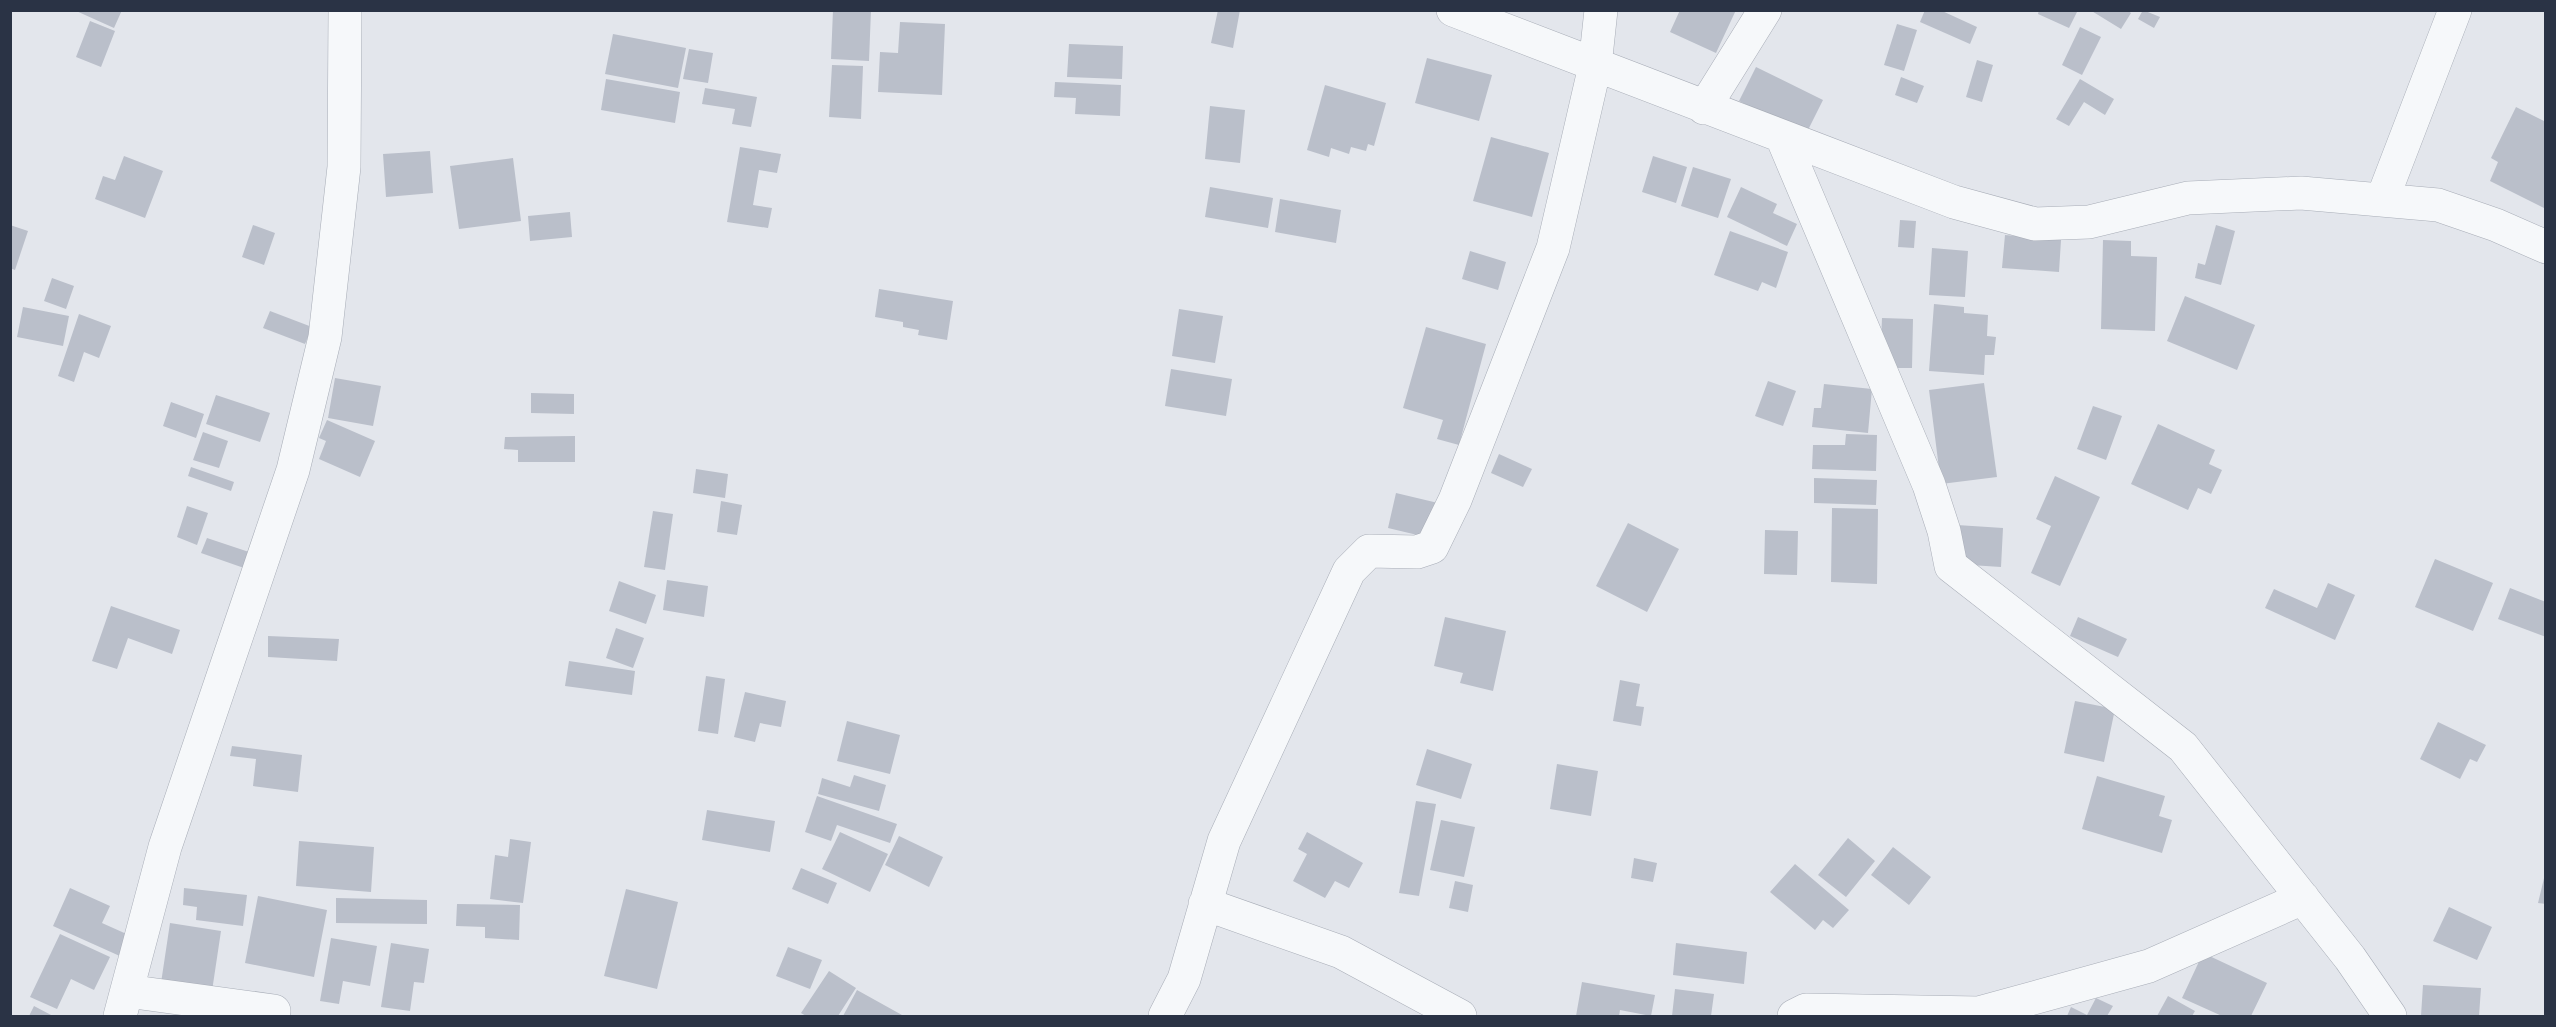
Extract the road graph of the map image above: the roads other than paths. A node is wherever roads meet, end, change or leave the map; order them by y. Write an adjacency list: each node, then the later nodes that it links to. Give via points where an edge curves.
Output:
1 (345, 10): 13 (street, via 344,167 325,337 293,470 165,847)
2 (1454, 10): 6 (street)
3 (1600, 10): 6 (street)
4 (1765, 10): 7 (street)
5 (2455, 10): 9 (street)
6 (1594, 66): 7 (street); 12 (street, via 1553,248 1444,525 1432,547 1417,552 1369,551 1349,572 1224,841)
7 (1704, 108): 8 (street)
8 (1782, 137): 9 (street, via 1954,202 2035,224 2089,222 2188,198 2301,193); 11 (street, via 1929,485 1951,566 2183,747)
9 (2382, 200): 10 (street, via 2438,206)
10 (2546, 247)
11 (2303, 898): 17 (street, via 2149,966 1979,1013 1806,1010); 18 (street)
12 (1206, 904): 15 (street, via 1184,979); 16 (street, via 1341,952)
13 (123, 1004): 14 (street)
14 (274, 1011)
15 (1165, 1017)
16 (1460, 1017)
17 (1794, 1017)
18 (2390, 1017)

